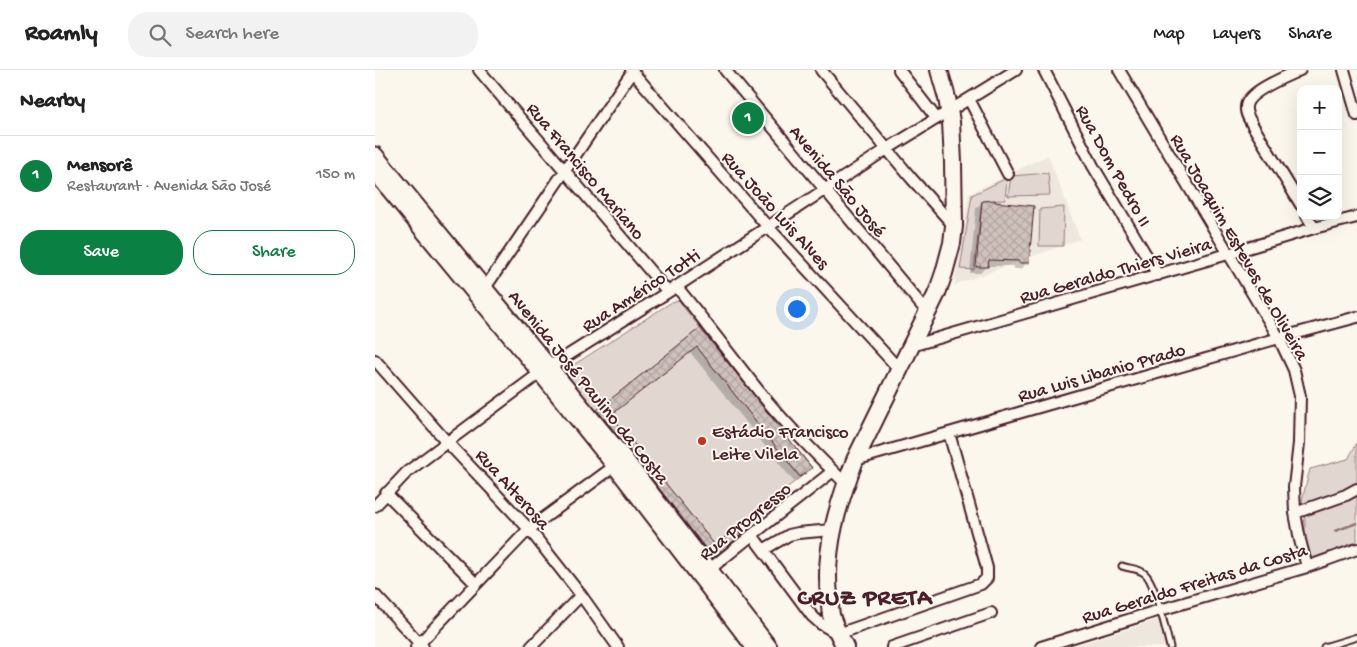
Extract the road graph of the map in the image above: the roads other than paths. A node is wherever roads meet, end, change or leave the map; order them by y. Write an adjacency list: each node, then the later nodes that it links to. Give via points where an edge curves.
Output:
1 (479, 70): 18 (street, Rua Francisco Mariano)
2 (725, 70): 20 (street, Avenida São José)
3 (821, 70): 15 (street)
4 (899, 70): 13 (street)
5 (939, 70): 13 (main road)
6 (1016, 70): 12 (street)
7 (1044, 70): 28 (street, Rua Dom Pedro II, via 1093,166)
8 (1119, 70): 27 (street, Rua Joaquim Esteves de Oliveira)
9 (1300, 70): 21 (street, via 1253,95 1246,108 1253,126)
10 (1344, 70): 14 (street)
11 (631, 71): 18 (street); 25 (street, Rua João Luis Alves)
12 (969, 99): 13 (street, Rua Américo Totti); 19 (street)
13 (943, 114): 15 (street, Rua Américo Totti); 24 (main road, via 953,162)
14 (1357, 115)
15 (887, 149): 20 (street, Rua Américo Totti); 24 (street)
16 (375, 155): 30 (main road, Avenida José Paulino da Costa)
17 (375, 172): 30 (main road, Avenida José Paulino da Costa)
18 (565, 172): 29 (street, Rua Francisco Mariano); 30 (street)
19 (1008, 174)
20 (824, 190): 25 (street, Rua Américo Totti); 31 (street, Avenida São José)
21 (1297, 198)
22 (1357, 218): 26 (street, Rua Geraldo Thiers Vieira)
23 (1309, 220): 26 (street)
24 (954, 226): 31 (main road, via 944,273)
25 (768, 227): 29 (street, Rua Américo Totti); 36 (street, Rua João Luis Alves)
26 (1314, 228): 27 (street, Rua Geraldo Thiers Vieira)
27 (1228, 254): 28 (street, Rua Geraldo Thiers Vieira); 33 (street, Rua Joaquim Esteves de Oliveira)
28 (1158, 275): 34 (street, Rua Geraldo Thiers Vieira)
29 (672, 289): 37 (street, Rua Américo Totti); 42 (street, Rua Francisco Mariano, via 767,401)
30 (481, 292): 37 (main road, Avenida José Paulino da Costa)
31 (928, 313): 34 (main road)
32 (1357, 317): 33 (street, Rua Luis Libanio Prado)
33 (1279, 338): 38 (street, Rua Luis Libanio Prado); 47 (street, Rua Joaquim Esteves de Oliveira, via 1294,370 1300,396)
34 (911, 346): 36 (main road)
35 (375, 360): 39 (street, Rua Alterosa)
36 (899, 369): 40 (main road)
37 (545, 370): 39 (street, Rua Américo Totti); 41 (main road, Avenida José Paulino da Costa)
38 (949, 433): 40 (street, Rua Luis Libanio Prado); 62 (street, via 987,568 985,582)
39 (447, 442): 45 (street, Rua Américo Totti, via 407,472); 48 (street, Rua Alterosa)
40 (855, 460): 43 (main road)
41 (619, 462): 48 (street); 55 (main road, Avenida José Paulino da Costa)
42 (833, 471): 43 (street, Rua Francisco Mariano); 50 (street, Rua Progresso)
43 (846, 484): 49 (main road)
44 (1357, 489): 47 (street)
45 (386, 493): 46 (street, Rua Américo Totti); 56 (street)
46 (375, 506)
47 (1295, 513): 54 (street, Rua Joaquim Esteves de Oliveira)
48 (529, 529): 56 (street); 58 (street, Rua Alterosa)
49 (832, 530): 51 (street, via 799,533); 62 (main road, via 828,583 831,614)
50 (752, 535): 51 (street); 55 (street, Rua Progresso)
51 (763, 550): 62 (street, via 812,616)
52 (1357, 550): 54 (street, Rua Geraldo Freitas da Costa)
53 (1122, 566): 59 (lane, via 1147,575)
54 (1307, 567): 59 (street, Rua Geraldo Freitas da Costa)
55 (705, 573): 66 (main road, Avenida José Paulino da Costa); 67 (main road, Avenida José Paulino da Costa)
56 (476, 584): 63 (street)
57 (375, 595): 63 (street)
58 (581, 595): 64 (street); 65 (street, Rua Alterosa)
59 (1160, 610): 69 (street, Rua Geraldo Freitas da Costa); 70 (lane)
60 (991, 613): 68 (street)
61 (1357, 637): 71 (lane)
62 (842, 640)
63 (420, 646)
64 (531, 647)
65 (619, 647)
66 (754, 647)
67 (769, 647)
68 (892, 647)
69 (1041, 647)
70 (1171, 647)
71 (1324, 647)

